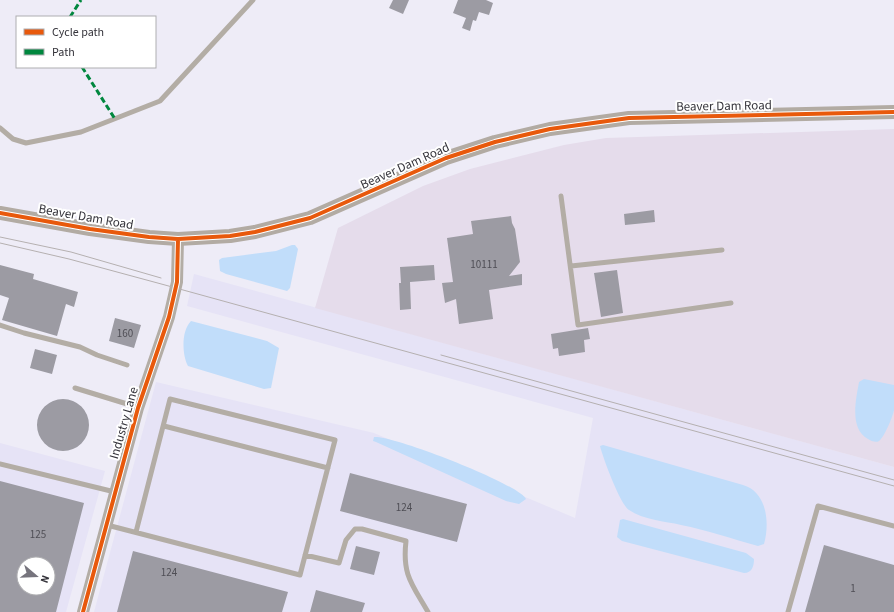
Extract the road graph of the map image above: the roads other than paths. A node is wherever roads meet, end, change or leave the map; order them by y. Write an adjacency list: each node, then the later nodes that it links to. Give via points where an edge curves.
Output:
1 (253, 0): 3 (lane, via 160,101 81,132 26,143 13,139)
2 (894, 112): 6 (main road, Beaver Dam Road, via 629,118 550,129 495,142 446,158 310,218 255,232)
3 (0, 128)
4 (561, 196): 8 (lane)
5 (0, 213): 6 (main road, Beaver Dam Road, via 127,235)
6 (178, 239): 13 (street, Industry Lane, via 178,270 173,301)
7 (722, 250): 8 (lane)
8 (571, 266): 9 (lane, via 578,325)
9 (731, 303)
10 (0, 325): 11 (lane, via 80,347)
11 (127, 365)
12 (75, 388): 13 (lane)
13 (138, 408): 17 (street, Industry Lane)
14 (164, 426): 16 (lane); 16 (lane, via 170,399 335,440); 20 (lane)
15 (0, 464): 17 (lane)
16 (328, 468): 21 (lane)
17 (115, 492): 18 (street, Industry Lane)
18 (106, 524): 20 (lane); 22 (street, Industry Lane)
19 (894, 526): 24 (lane, via 818,506)
20 (136, 532): 21 (lane, via 300,575)
21 (305, 554): 23 (lane, via 339,563 346,540 355,529 406,541 405,569)
22 (83, 612)
23 (428, 612)
24 (788, 612)

